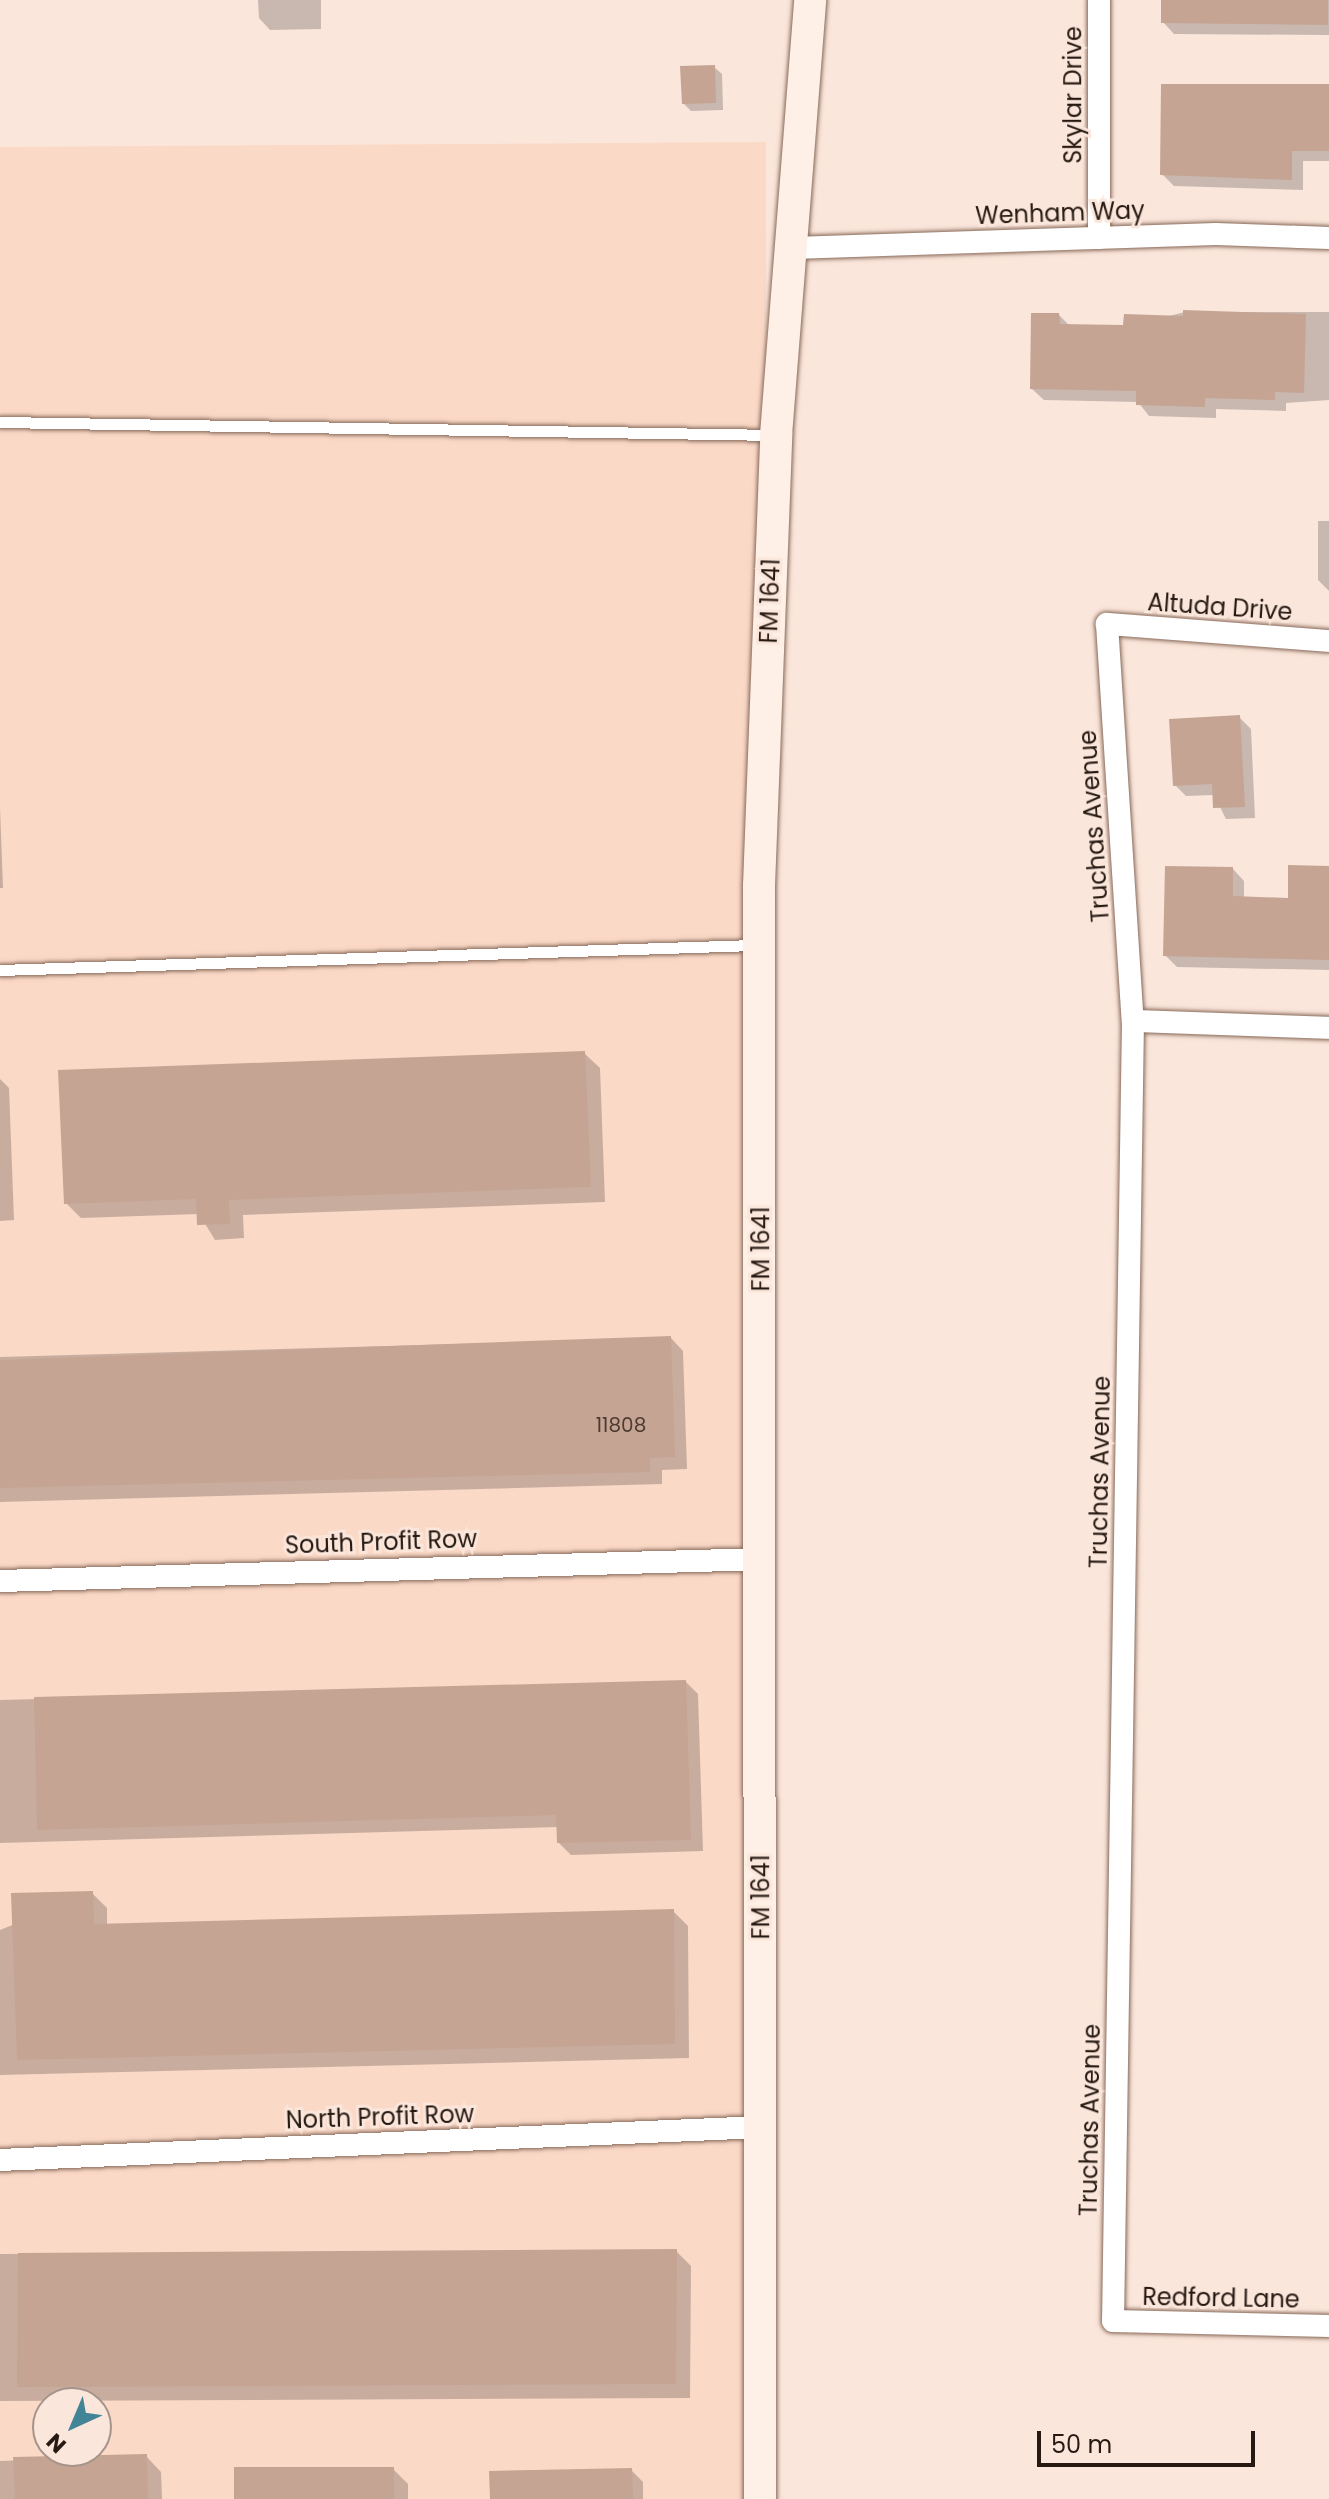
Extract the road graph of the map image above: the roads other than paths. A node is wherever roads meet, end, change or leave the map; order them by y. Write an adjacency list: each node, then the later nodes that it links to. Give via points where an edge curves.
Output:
1 (810, 0): 5 (main road, FM 1641 / FM 1641)
2 (1099, 0): 3 (street, Skylar Drive)
3 (1099, 238): 4 (street, Wenham Way); 5 (street, Wenham Way)
4 (1329, 238)
5 (793, 248): 7 (main road, FM 1641 / FM 1641)
6 (0, 422): 7 (lane)
7 (776, 435): 10 (main road, FM 1641 / FM 1641)
8 (1107, 624): 9 (street, Altuda Drive); 12 (street, Truchas Avenue)
9 (1329, 641)
10 (759, 945): 11 (lane); 14 (main road, FM 1641 / FM 1641)
11 (0, 970)
12 (1133, 1021): 13 (street); 18 (street, Truchas Avenue)
13 (1329, 1028)
14 (763, 1559): 15 (street, South Profit Row); 16 (main road, FM 1641 / FM 1641)
15 (0, 1581)
16 (762, 2127): 17 (street, North Profit Row); 20 (main road, FM 1641 / FM 1641)
17 (0, 2160)
18 (1113, 2321): 19 (street, Redford Lane)
19 (1329, 2326)
20 (760, 2499)

